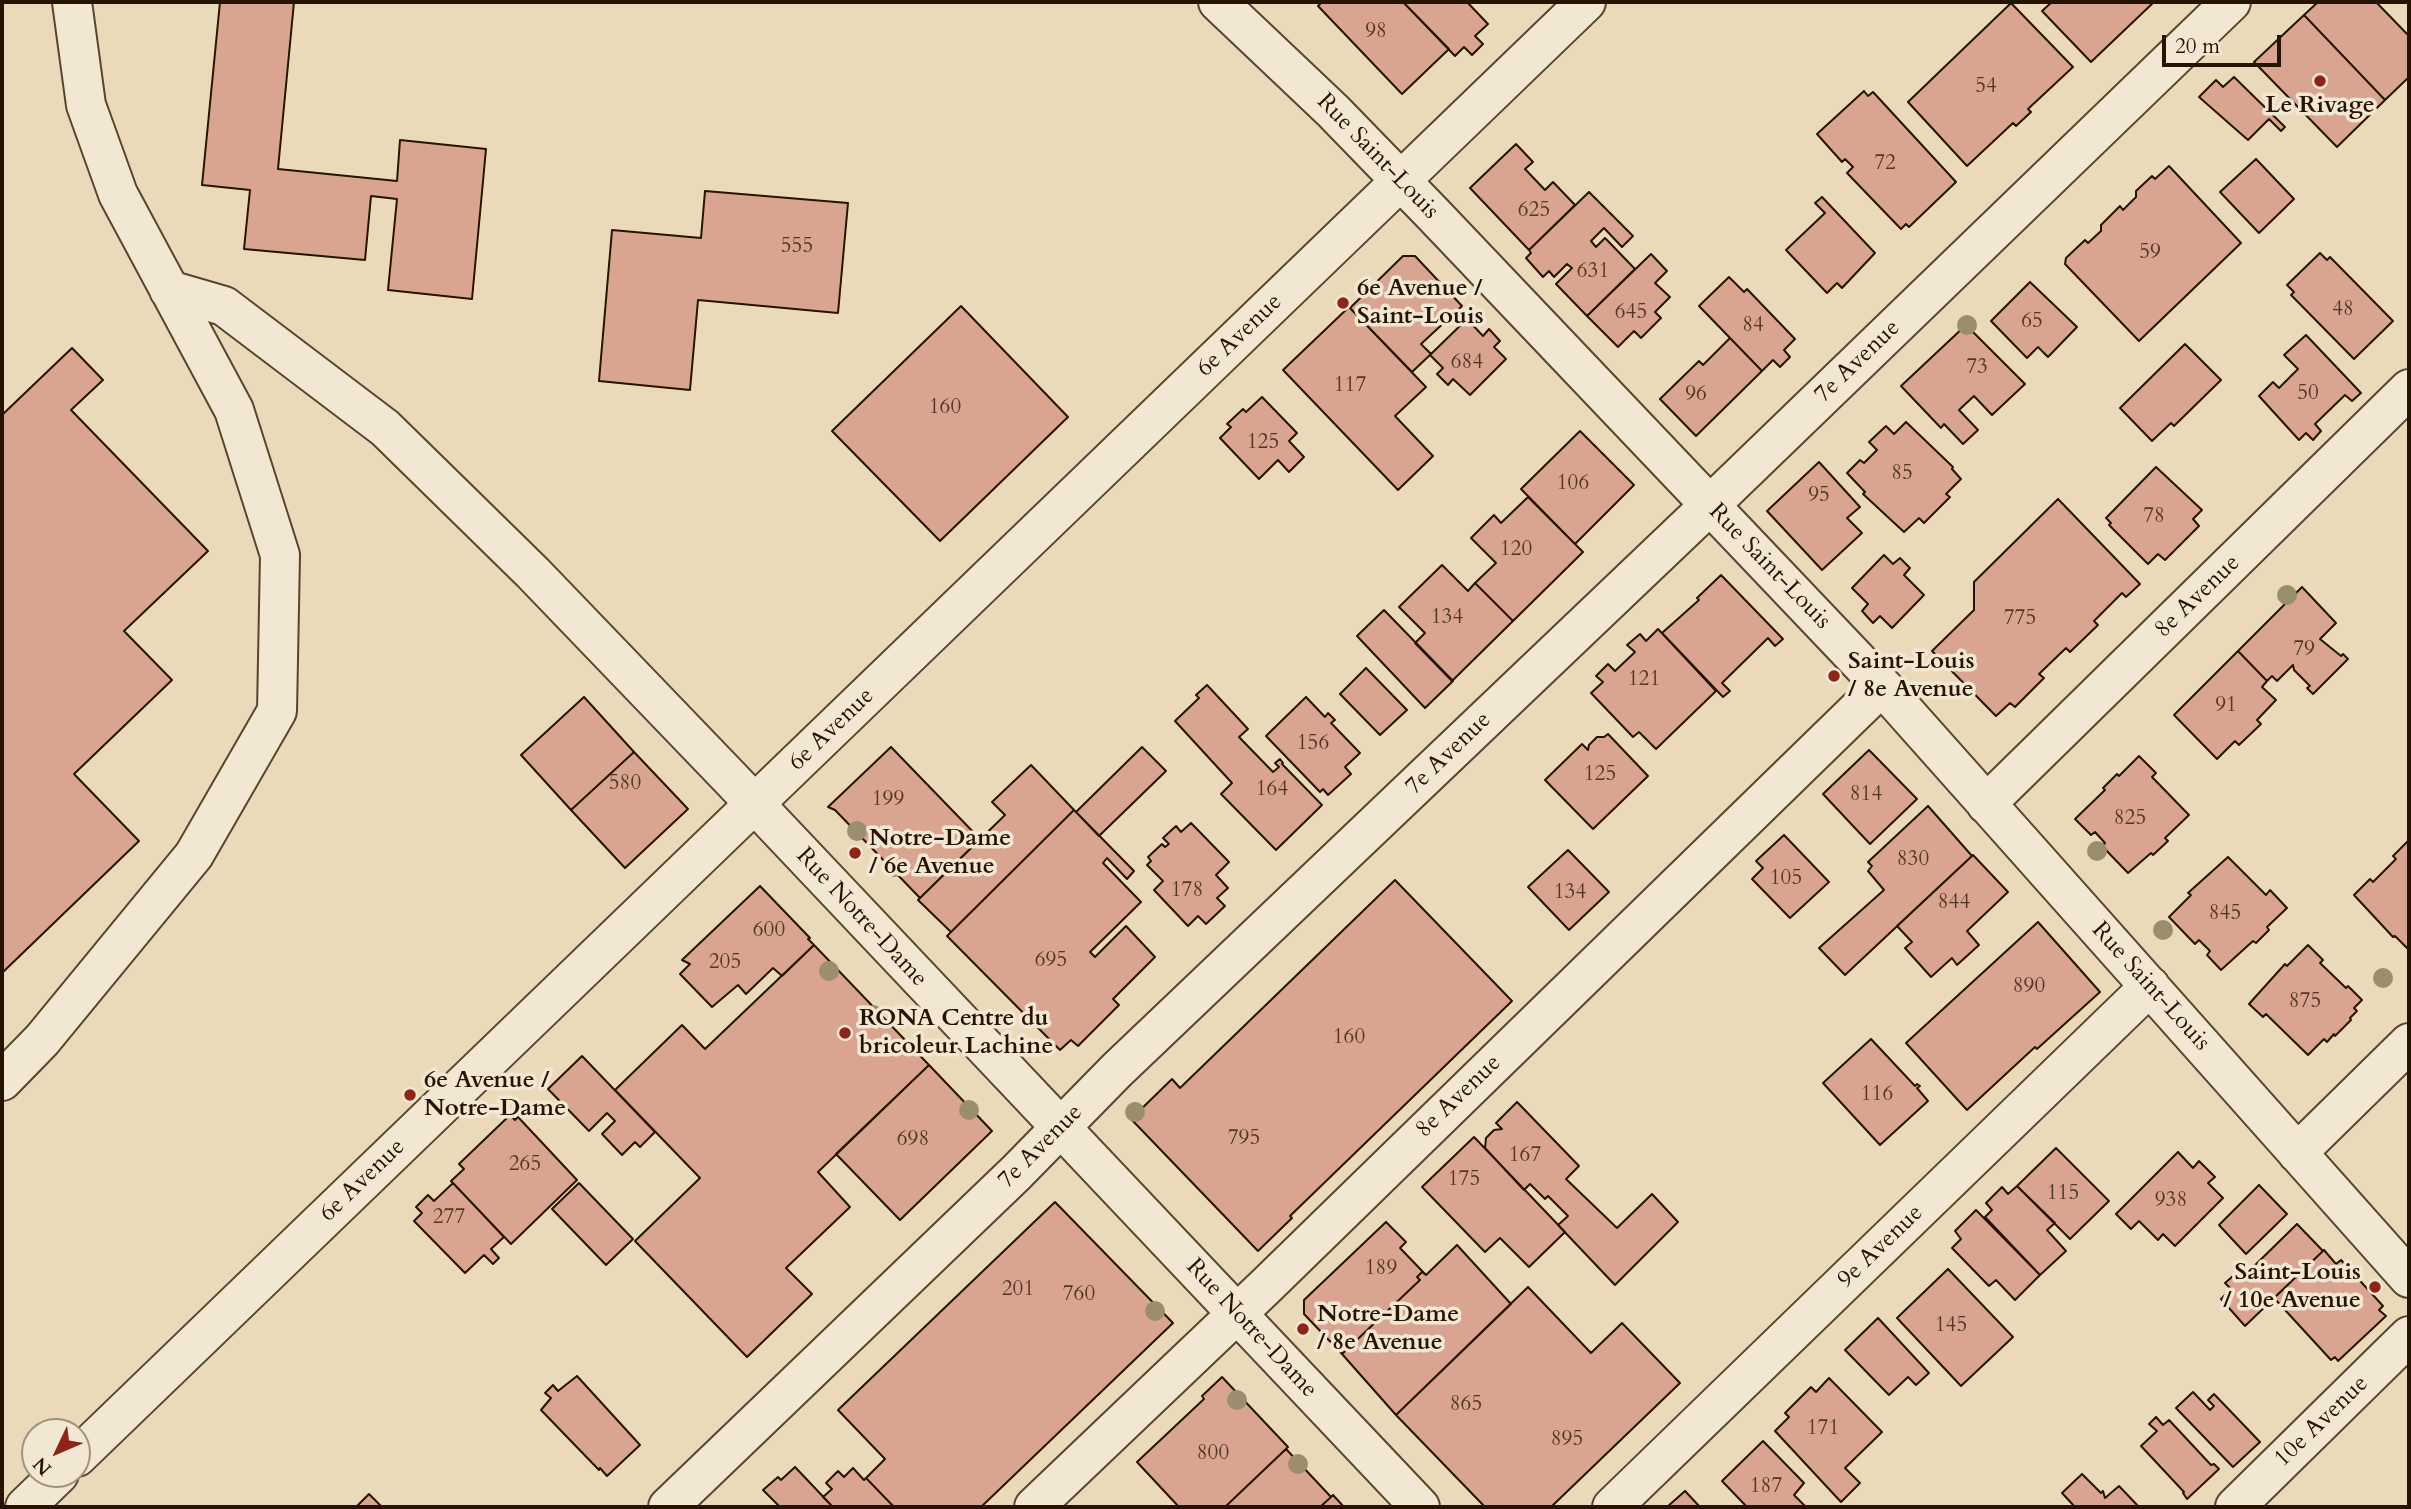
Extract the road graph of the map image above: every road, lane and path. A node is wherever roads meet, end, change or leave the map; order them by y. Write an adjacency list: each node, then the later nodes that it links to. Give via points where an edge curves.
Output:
1 (72, 2): 6 (street, via 86,105 118,194)
2 (1218, 2): 5 (street, Rue Saint-Louis)
3 (1586, 2): 5 (street, 6e Avenue)
4 (2231, 2): 8 (street, 7e Avenue)
5 (1400, 181): 8 (street, Rue Saint-Louis); 11 (street, 6e Avenue)
6 (169, 290): 11 (street, Rue Notre-Dame, via 224,306 385,428 533,573); 14 (street, via 234,410 280,555 277,711 194,855 42,1040)
7 (2409, 389): 10 (street, 8e Avenue)
8 (1710, 505): 9 (street, Rue Saint-Louis); 15 (street, 7e Avenue)
9 (1882, 686): 10 (street, Rue Saint-Louis); 18 (street, 8e Avenue)
10 (1986, 804): 12 (street, Rue Saint-Louis)
11 (754, 805): 15 (street, Rue Notre-Dame); 20 (street, 6e Avenue)
12 (2150, 986): 16 (street, Rue Saint-Louis); 26 (street, 9e Avenue)
13 (2409, 1042): 16 (street)
14 (2, 1081)
15 (1060, 1128): 18 (street, Rue Notre-Dame); 23 (street, 7e Avenue)
16 (2297, 1153): 17 (street, Rue Saint-Louis)
17 (2409, 1278)
18 (1236, 1314): 24 (street, 8e Avenue); 25 (street, Rue Notre-Dame)
19 (2409, 1336): 27 (street, 10e Avenue)
20 (91, 1444)
21 (45, 1488): 22 (street)
22 (25, 1507)
23 (668, 1507)
24 (1034, 1507)
25 (1420, 1507)
26 (1612, 1507)
27 (2235, 1507)

